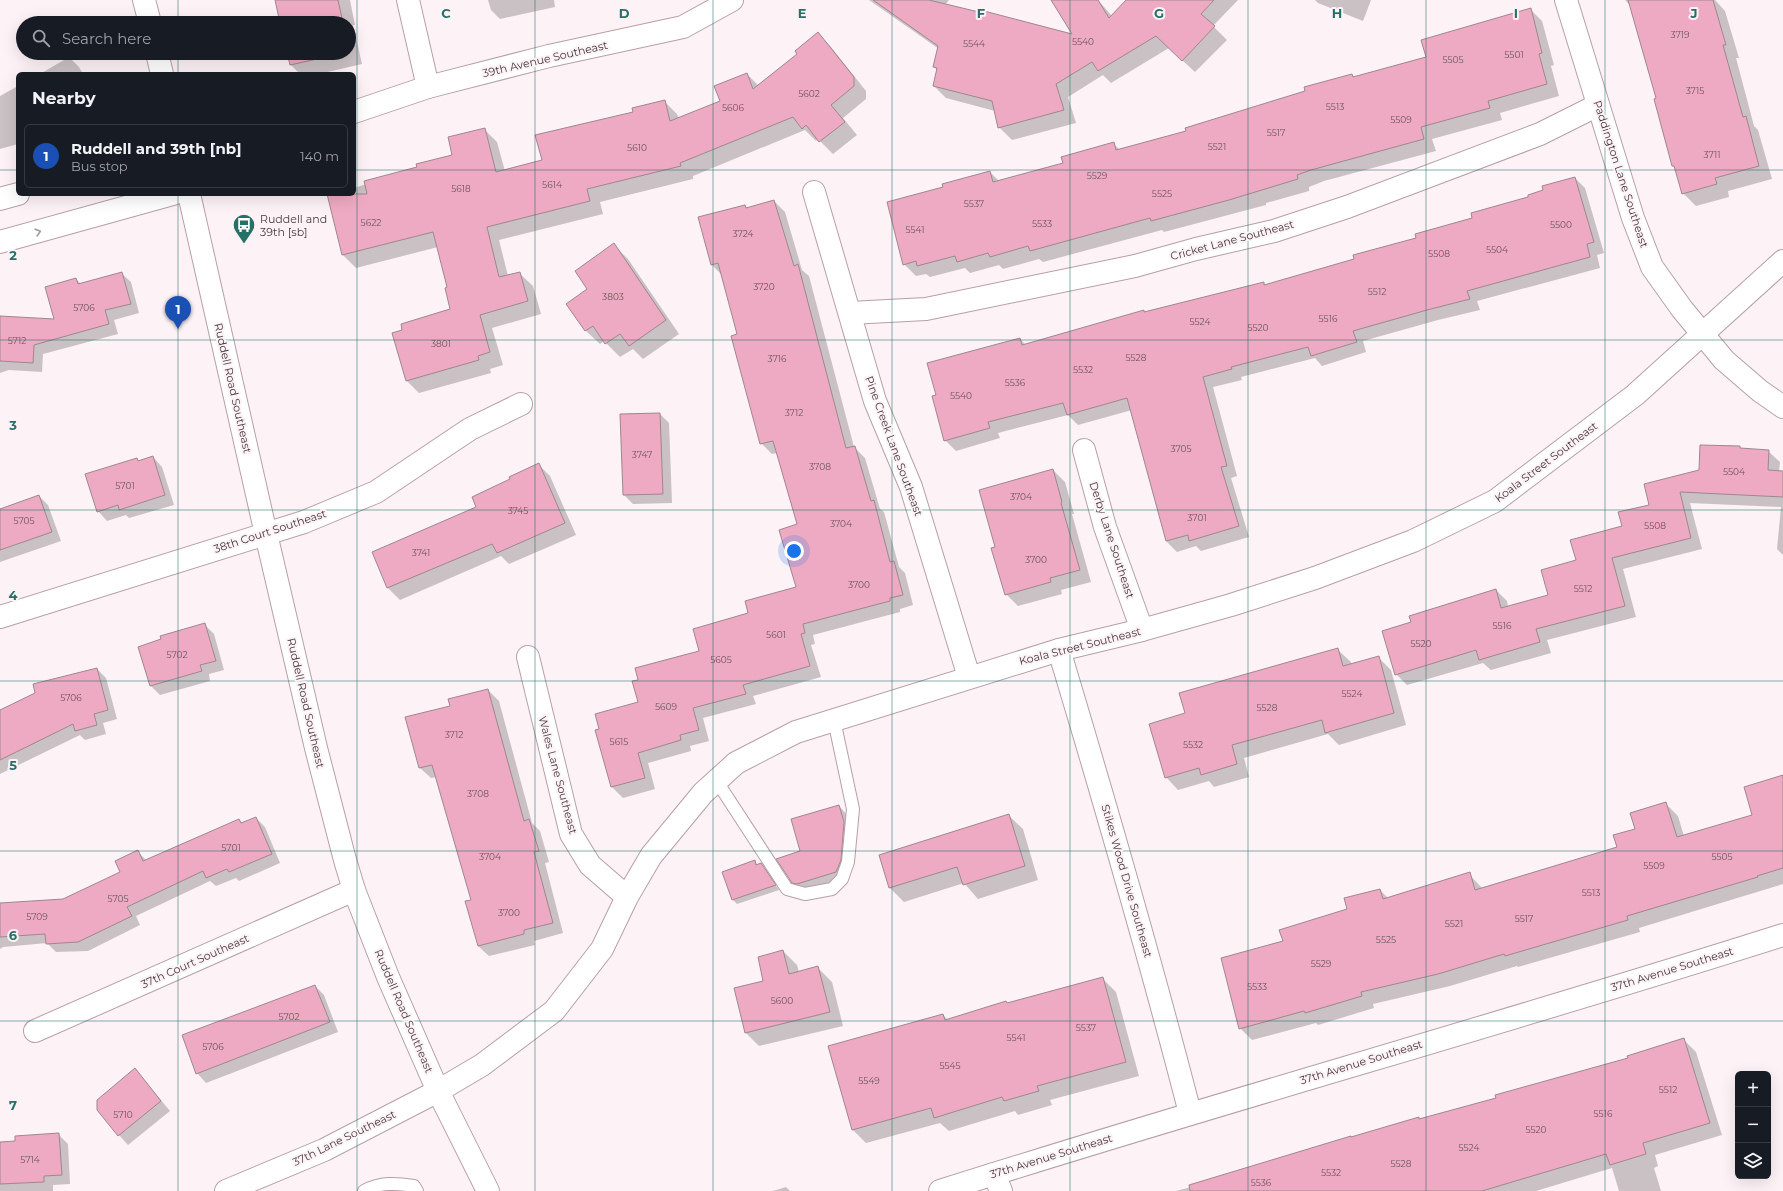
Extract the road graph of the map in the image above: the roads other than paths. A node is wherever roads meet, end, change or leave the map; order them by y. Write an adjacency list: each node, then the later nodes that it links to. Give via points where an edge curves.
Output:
1 (144, 0): 5 (street)
2 (408, 0): 8 (street)
3 (732, 0): 8 (street, 39th Avenue Southeast, via 683,27 549,56)
4 (1566, 0): 9 (street, Paddington Lane Southeast)
5 (148, 16)
6 (159, 60): 7 (street)
7 (162, 72)
8 (428, 87): 10 (street, 39th Avenue Southeast)
9 (1598, 105): 18 (street, Cricket Lane Southeast, via 1540,134 1347,207 1274,231 1135,266 926,309); 19 (street, Paddington Lane Southeast, via 1633,218 1652,267)
10 (356, 111)
11 (814, 192): 18 (street, Pine Creek Lane Southeast)
12 (16, 195): 15 (street)
13 (165, 196): 16 (street, one-way to 13)
14 (189, 196): 23 (street, Ruddell Road Southeast)
15 (0, 199)
16 (0, 242)
17 (1783, 261): 19 (street, Koala Street Southeast)
18 (850, 313): 28 (street, Pine Creek Lane Southeast, via 875,401 911,488)
19 (1703, 334): 21 (street, Paddington Lane Southeast, via 1724,360); 25 (street, Koala Street Southeast, via 1635,395 1495,501 1413,541 1315,578)
20 (521, 404): 23 (street, 38th Court Southeast, via 470,429 376,492 304,522)
21 (1783, 407)
22 (1084, 450): 25 (street, Derby Lane Southeast, via 1105,527)
23 (266, 534): 24 (street, 38th Court Southeast); 31 (street, Ruddell Road Southeast, via 316,748)
24 (0, 616)
25 (1142, 630): 26 (street, Koala Street Southeast)
26 (1059, 650): 28 (street, Koala Street Southeast); 36 (street, Stikes Wood Drive Southeast, via 1118,848)
27 (528, 657): 32 (street, Wales Lane Southeast, via 571,834 590,865)
28 (970, 677): 29 (street, Koala Street Southeast)
29 (834, 720): 30 (street, Koala Street Southeast, via 796,732 736,763); 30 (lane, via 853,809 848,862 842,879 832,889 805,894 787,889)
30 (716, 780): 32 (street, Koala Street Southeast, via 651,856)
31 (354, 890): 34 (street, 37th Court Southeast); 35 (street, Ruddell Road Southeast, via 388,977)
32 (627, 897): 35 (street, Koala Street Southeast, via 602,949 554,1011 482,1065)
33 (1783, 935): 36 (street, 37th Avenue Southeast)
34 (35, 1030)
35 (438, 1091): 38 (street, 37th Lane Southeast, via 324,1150); 41 (street, Ruddell Road Southeast)
36 (1190, 1113): 37 (street, 37th Avenue Southeast)
37 (997, 1182): 42 (street, 37th Avenue Southeast)
38 (226, 1191)
39 (364, 1191): 40 (lane, via 393,1183 414,1186)
40 (417, 1191)
41 (488, 1191)
42 (940, 1191)

